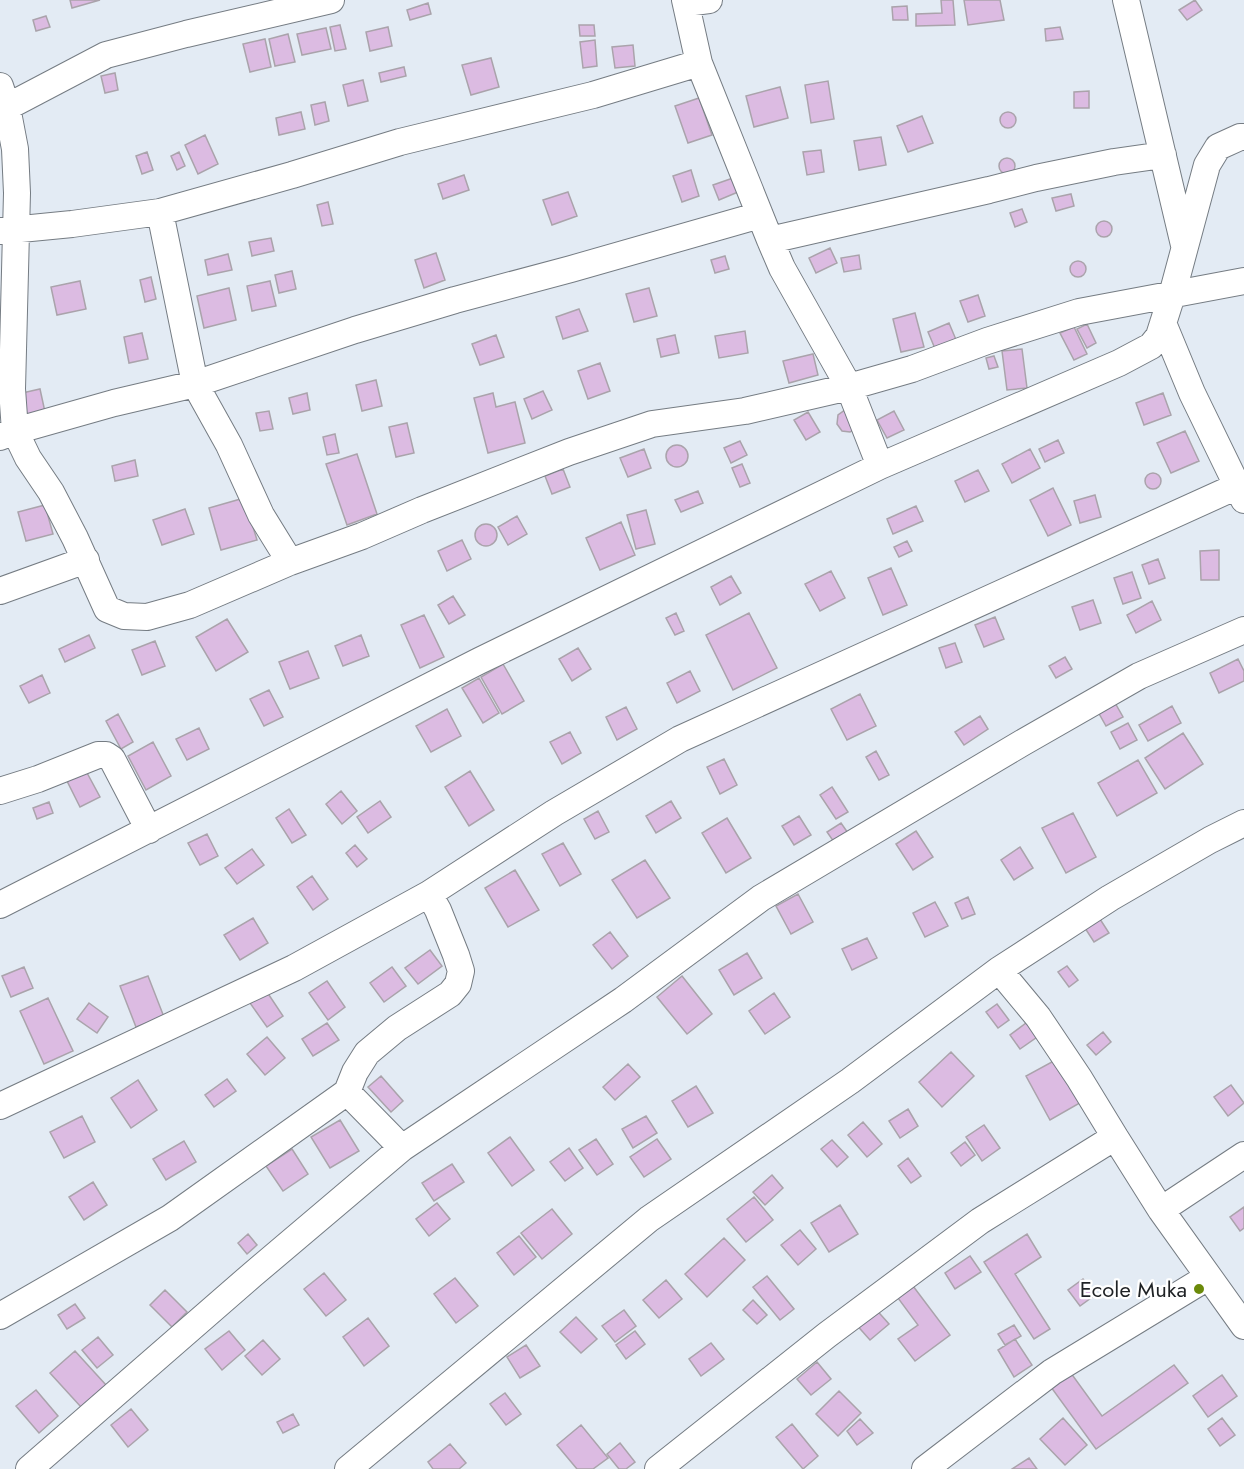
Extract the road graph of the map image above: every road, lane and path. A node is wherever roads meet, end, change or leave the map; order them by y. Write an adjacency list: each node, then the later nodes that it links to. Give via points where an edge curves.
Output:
1 (332, 0): 5 (street, via 106,55)
2 (1126, 0): 7 (street)
3 (694, 1): 4 (street)
4 (699, 63): 8 (street, via 593,95 400,142); 9 (street)
5 (4, 96): 10 (street, via 15,149 16,193)
6 (1244, 137): 12 (street, via 1218,147 1207,165)
7 (1163, 155): 11 (street, via 1036,178); 12 (street)
8 (160, 212): 10 (street); 16 (street)
9 (760, 215): 11 (street); 16 (street, via 444,303)
10 (8, 231): 18 (street, via 15,297)
11 (770, 240): 17 (street)
12 (1185, 249): 14 (street)
13 (1244, 281): 14 (street)
14 (1172, 295): 15 (street); 17 (street, via 1079,312)
15 (1163, 323): 19 (street, via 1151,346 1119,363); 20 (street, via 1192,393)
16 (195, 384): 18 (street); 22 (street, via 261,515)
17 (849, 387): 19 (street); 22 (street, via 745,411 652,424 569,452)
18 (7, 434): 21 (street, via 51,492)
19 (880, 466): 27 (street, via 490,656)
20 (1242, 490): 28 (street, via 680,739 554,813)
21 (86, 560): 22 (street, via 107,609 124,616 147,617 190,605); 23 (street)
22 (290, 562)
23 (0, 591)
24 (1244, 630): 34 (street, via 1139,676 761,898 623,1000)
25 (0, 791): 27 (street, via 106,755 112,759)
26 (1244, 823): 30 (street, via 1110,898)
27 (149, 830): 29 (street)
28 (429, 894): 31 (street, via 461,970 458,984 450,994 367,1053); 32 (street, via 294,968)
29 (0, 905)
30 (999, 970): 33 (street, via 1038,1017); 41 (street, via 850,1081 649,1219)
31 (347, 1092): 34 (street); 38 (street, via 170,1218)
32 (0, 1106)
33 (1115, 1137): 36 (street); 42 (street, via 980,1221 827,1335)
34 (402, 1148): 40 (street)
35 (1244, 1155): 36 (street)
36 (1161, 1210): 37 (street)
37 (1208, 1277): 39 (street); 43 (street, via 1052,1372)
38 (0, 1316)
39 (1244, 1326)
40 (29, 1469)
41 (348, 1469)
42 (658, 1469)
43 (925, 1469)

